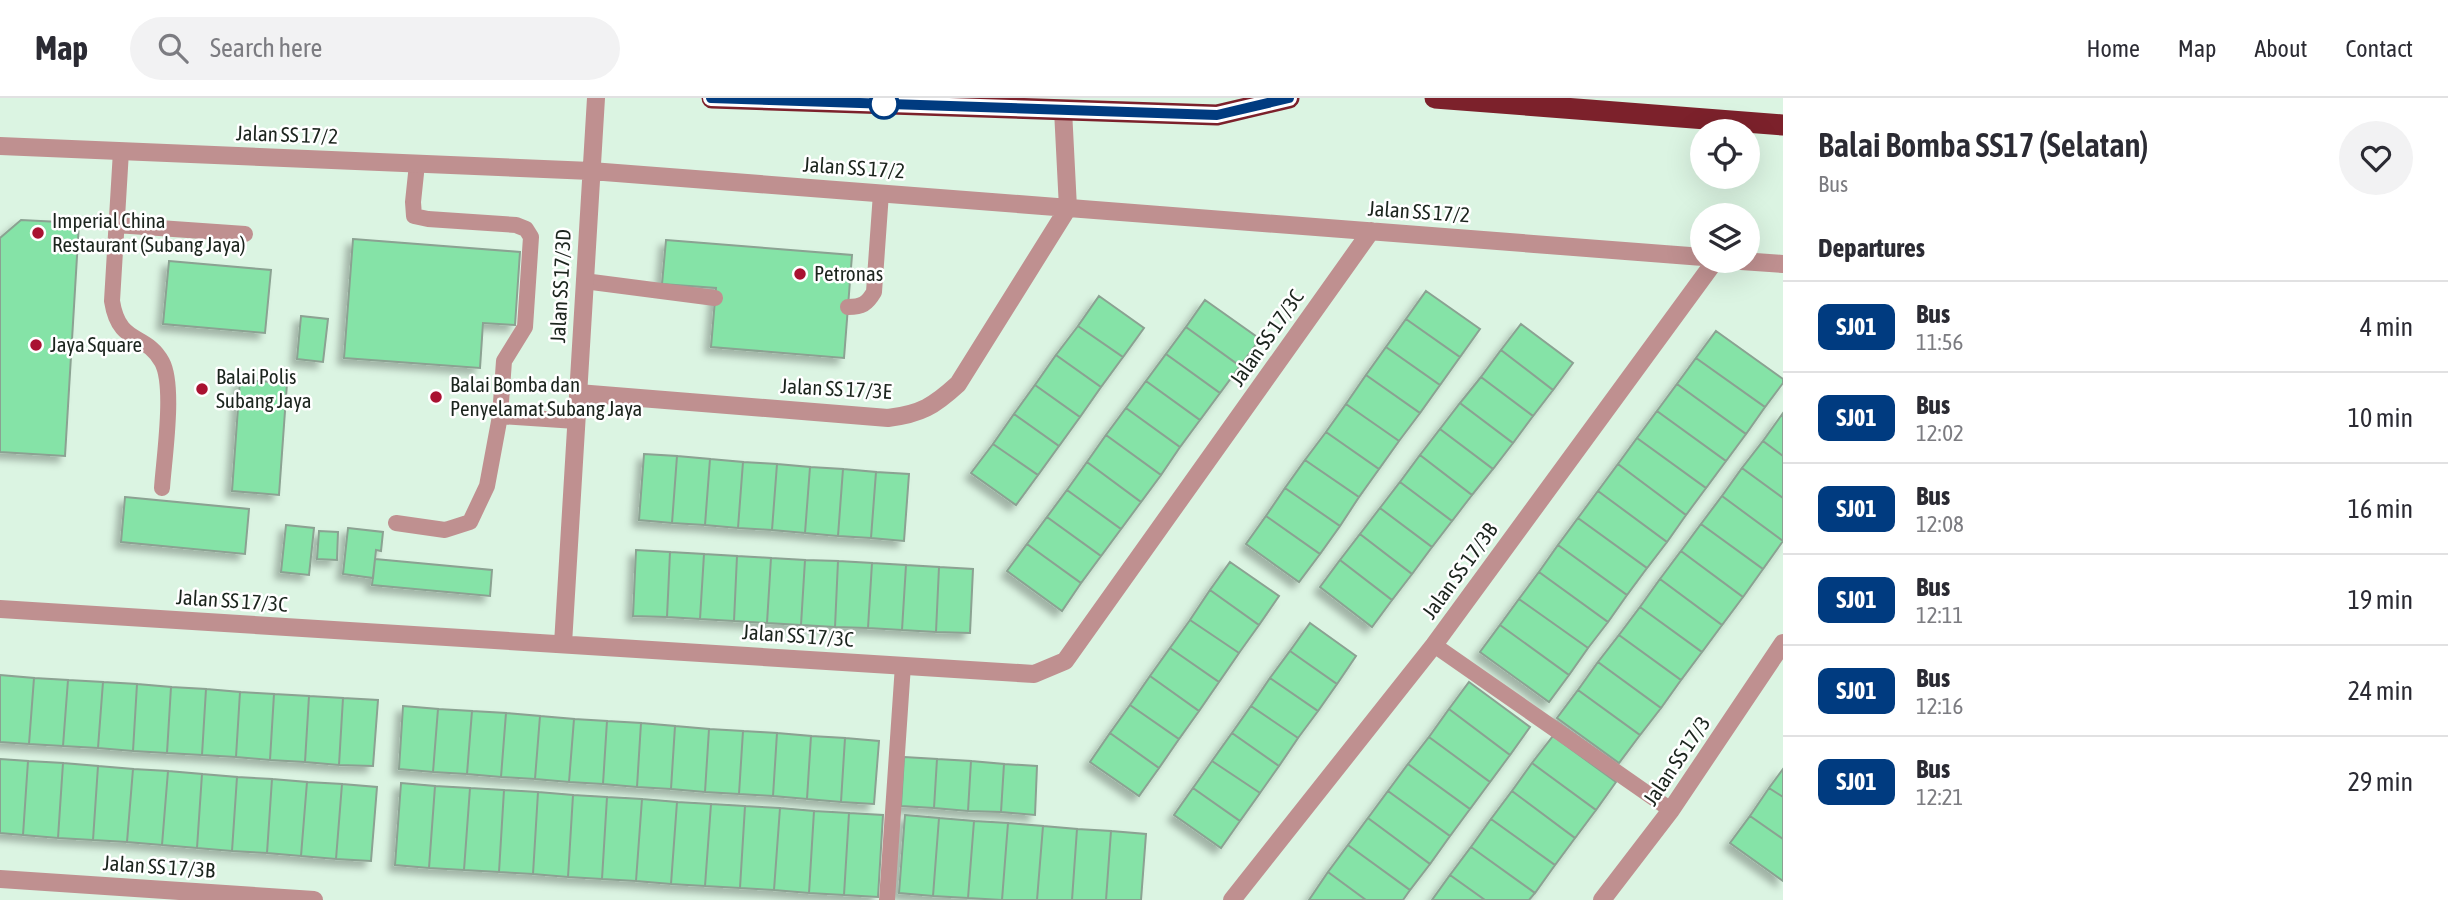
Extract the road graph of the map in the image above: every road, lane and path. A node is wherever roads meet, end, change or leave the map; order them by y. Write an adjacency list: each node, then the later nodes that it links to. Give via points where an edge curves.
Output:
1 (596, 98): 10 (street, Jalan SS 17/3D)
2 (712, 98): 5 (highway)
3 (1289, 98): 5 (highway, via 1217,115)
4 (1435, 98): 6 (highway)
5 (1063, 110): 12 (street)
6 (1783, 125)
7 (0, 146): 8 (street, Jalan SS 17/2)
8 (121, 151): 9 (street, Jalan SS 17/2); 13 (lane)
9 (416, 163): 10 (street, Jalan SS 17/2); 24 (lane, via 414,216 516,225 531,237 525,327 504,361)
10 (591, 170): 11 (street, Jalan SS 17/2); 20 (street, Jalan SS 17/3D)
11 (881, 193): 12 (street, Jalan SS 17/2); 22 (lane, via 874,292 860,307)
12 (1068, 208): 14 (street, Jalan SS 17/2); 23 (street, Jalan SS 17/3E, via 958,384 914,415 888,418)
13 (117, 225): 15 (lane); 26 (lane, via 115,319 162,361 169,383)
14 (1371, 231): 16 (street, Jalan SS 17/2); 32 (street, Jalan SS 17/3C, via 1065,661 1034,674)
15 (245, 234)
16 (1690, 256)
17 (1760, 262): 18 (street)
18 (1783, 264)
19 (1706, 273): 31 (street, Jalan SS 17/3B)
20 (584, 281): 21 (lane); 23 (street, Jalan SS 17/3D)
21 (715, 298)
22 (848, 306)
23 (578, 393): 25 (street, Jalan SS 17/3D)
24 (500, 416): 25 (lane); 27 (lane, via 487,486 470,522 445,530)
25 (576, 421): 30 (street, Jalan SS 17/3D)
26 (162, 488)
27 (396, 523)
28 (0, 609): 30 (street, Jalan SS 17/3C)
29 (1783, 643): 33 (street, Jalan SS 17/3)
30 (563, 644): 32 (street, Jalan SS 17/3C)
31 (1434, 645): 33 (lane); 37 (street, Jalan SS 17/3B)
32 (903, 665): 36 (lane)
33 (1671, 810): 38 (street, Jalan SS 17/3)
34 (0, 879): 35 (street, Jalan SS 17/3B)
35 (314, 900)
36 (887, 900)
37 (1232, 900)
38 (1602, 900)

